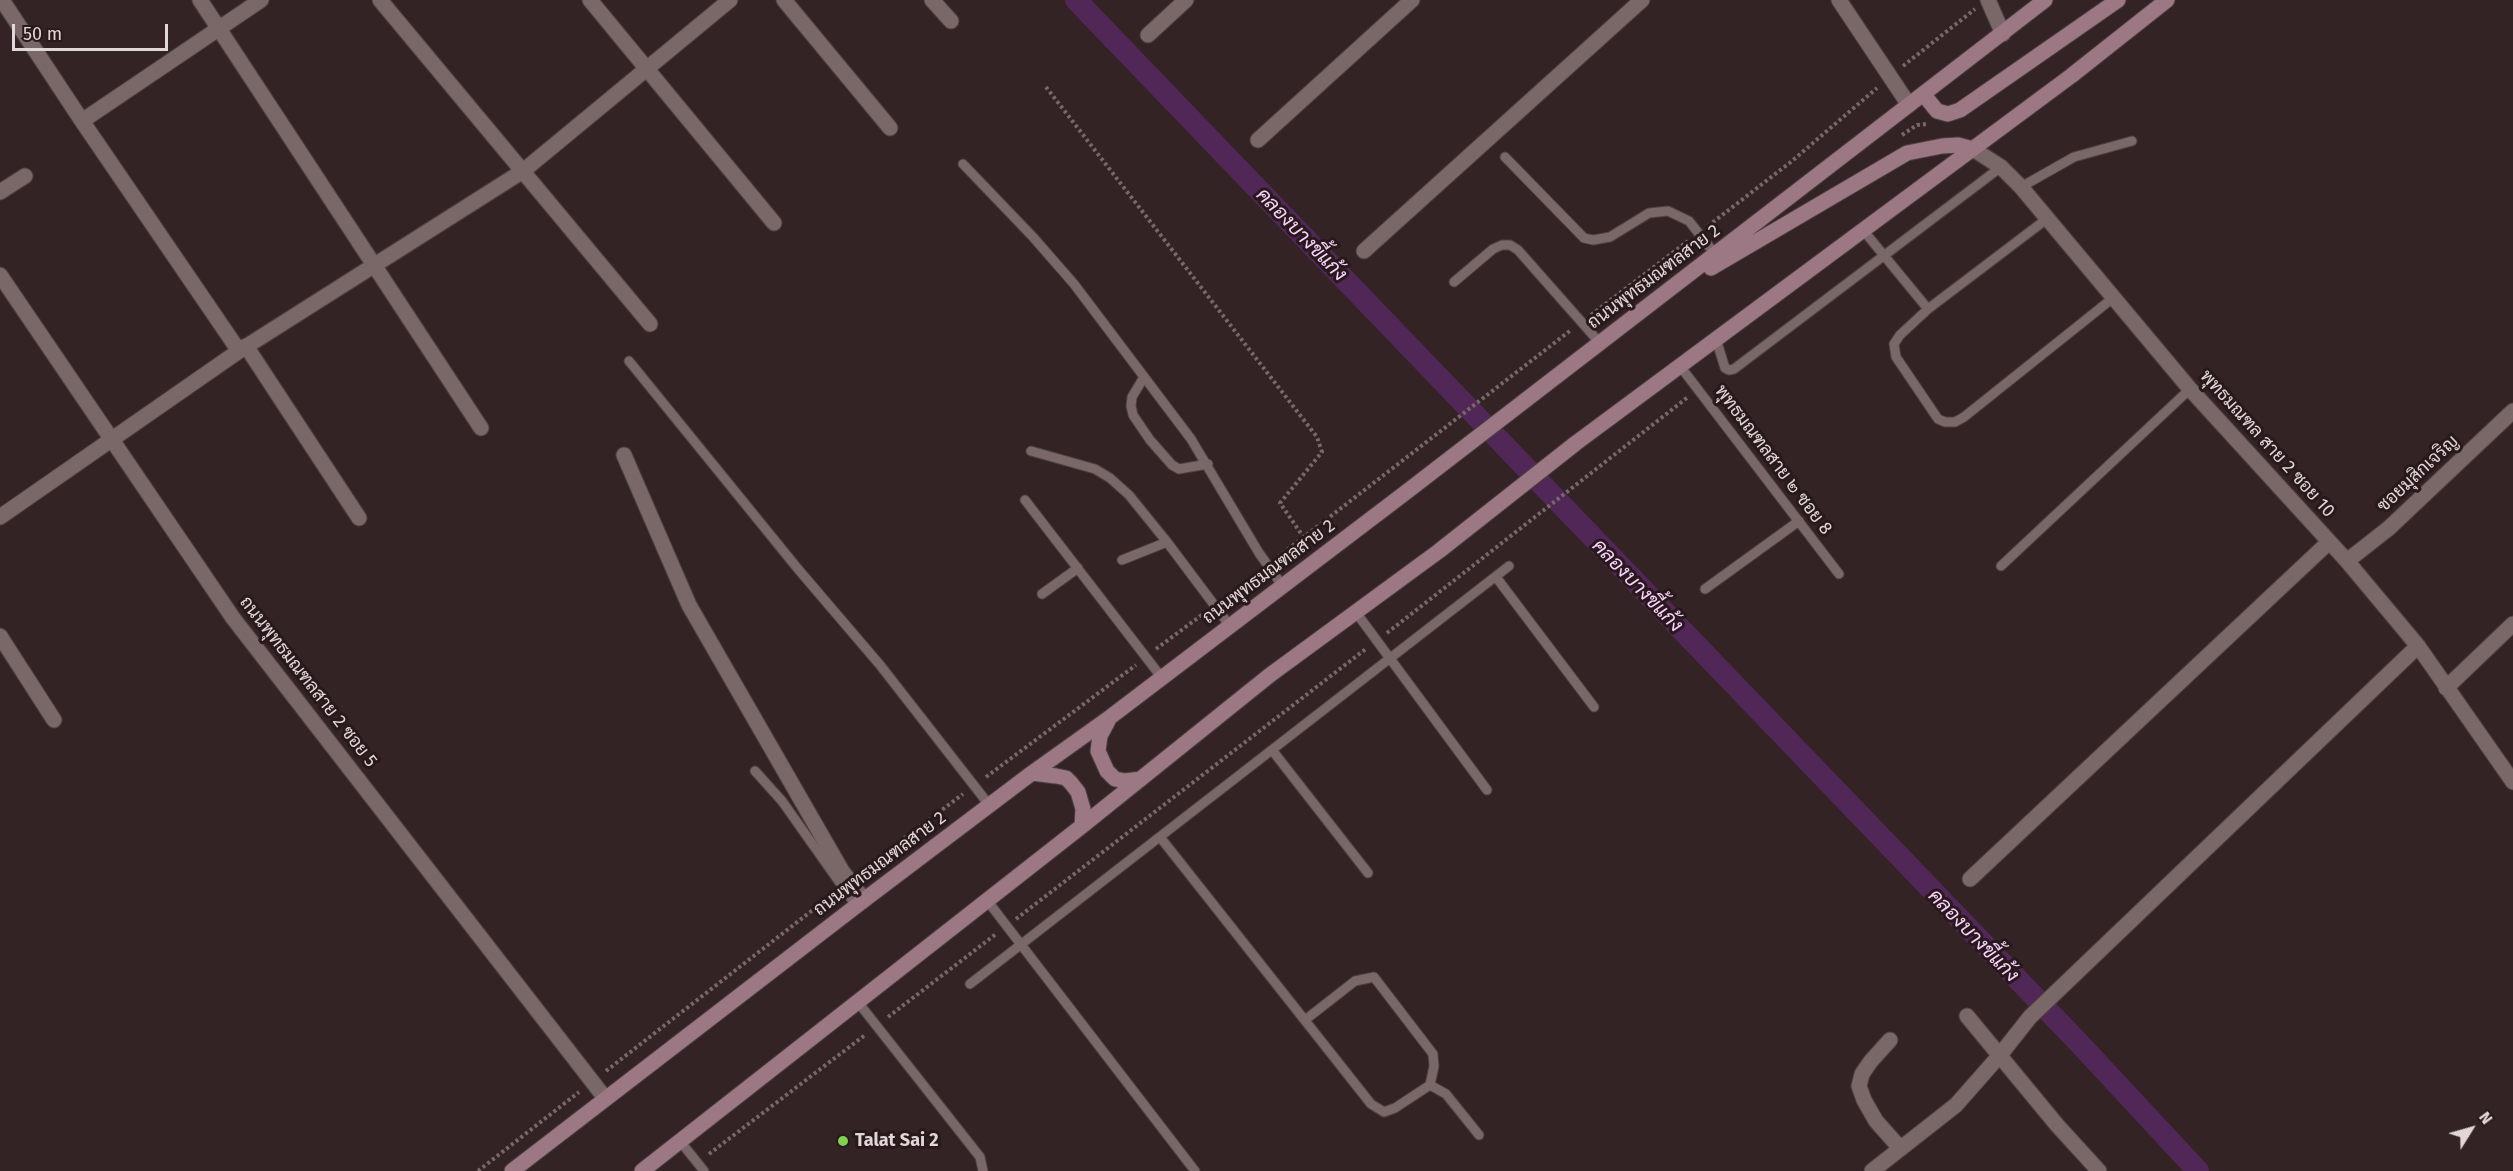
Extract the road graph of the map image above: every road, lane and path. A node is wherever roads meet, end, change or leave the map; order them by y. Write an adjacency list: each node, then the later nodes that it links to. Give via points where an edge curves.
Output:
1 (2, 0): 26 (street)
2 (200, 0): 18 (street)
3 (261, 0): 18 (street)
4 (380, 0): 34 (street)
5 (590, 0): 22 (street)
6 (730, 0): 22 (street)
7 (784, 0): 27 (street)
8 (932, 0): 17 (street)
9 (1186, 0): 19 (street)
10 (1412, 0): 28 (street)
11 (1642, 0): 41 (street)
12 (1839, 0): 25 (street)
13 (2045, 0): 20 (main road, ถนนพุทธมณฑลสาย 2)
14 (2118, 0): 24 (main road, via 1959,110 1948,114 1937,111)
15 (2167, 0): 30 (main road)
16 (1982, 4): 20 (street); 21 (path)
17 (951, 21)
18 (219, 29): 26 (street); 44 (street)
19 (1148, 34)
20 (2003, 34): 24 (main road, ถนนพุทธมณฑลสาย 2)
21 (1902, 67)
22 (646, 69): 34 (street); 39 (street)
23 (1046, 87): 70 (path, via 1317,437 1322,452 1280,503)
24 (1924, 95): 25 (main road, ถนนพุทธมณฑลสาย 2)
25 (1909, 105): 42 (main road, ถนนพุทธมณฑลสาย 2)
26 (82, 121): 53 (street)
27 (890, 128)
28 (1258, 140)
29 (2132, 141): 36 (lane, via 2074,157)
30 (1973, 149): 33 (street, พุทธมณฑล สาย 2 ซอย 10); 40 (main road); 48 (main road, via 1950,145 1907,153)
31 (1505, 157): 42 (lane, via 1584,238 1610,237 1649,213 1668,211 1689,221)
32 (963, 164): 57 (lane, via 1074,284)
33 (2001, 167): 36 (street, พุทธมณฑล สาย 2 ซอย 10); 43 (lane)
34 (523, 171): 44 (street); 50 (street)
35 (25, 176): 37 (street)
36 (2021, 187): 38 (street, พุทธมณฑล สาย 2 ซอย 10)
37 (0, 192)
38 (2048, 218): 47 (street, พุทธมณฑล สาย 2 ซอย 10); 49 (lane)
39 (774, 223)
40 (1863, 230): 43 (lane); 51 (main road)
41 (1364, 251)
42 (1715, 255): 48 (main road, ถนนพุทธมณฑลสาย 2)
43 (1884, 257): 49 (lane); 51 (lane, via 1734,369 1725,368)
44 (375, 266): 53 (street); 60 (street)
45 (0, 275): 61 (street, ถนนพุทธมณฑลสาย 2 ซอย 5)
46 (1454, 282): 52 (lane, via 1493,249 1510,245)
47 (2113, 298): 49 (lane, via 1955,422 1938,419 1896,357 1894,344 1900,334); 58 (street, พุทธมณฑล สาย 2 ซอย 10)
48 (1656, 300): 52 (main road, ถนนพุทธมณฑลสาย 2)
49 (1928, 309)
50 (650, 324)
51 (1716, 339): 56 (main road)
52 (1600, 343): 73 (main road, ถนนพุทธมณฑลสาย 2)
53 (243, 349): 61 (street); 68 (street)
54 (1533, 360): 70 (path)
55 (629, 361): 104 (lane)
56 (1680, 366): 69 (lane, พุทธมณฑลสาย ๒ ซอย 8); 86 (main road)
57 (1144, 377): 65 (lane); 65 (lane, via 1131,406 1150,440 1179,469)
58 (2190, 389): 72 (street, พุทธมณฑล สาย 2 ซอย 10); 78 (lane)
59 (2513, 411): 75 (street, ซอยมุสิกเจริญ, via 2389,528)
60 (481, 428)
61 (111, 440): 67 (street); 123 (street, ถนนพุทธมณฑลสาย 2 ซอย 5, via 233,618)
62 (1031, 451): 71 (lane, via 1095,469 1110,478)
63 (624, 455): 111 (street, via 689,605)
64 (1611, 457): 90 (path)
65 (1208, 464): 76 (lane, via 1226,502)
66 (1025, 500): 79 (lane)
67 (0, 517)
68 (359, 518)
69 (1799, 521): 80 (lane, พุทธมณฑลสาย ๒ ซอย 8); 83 (lane)
70 (1304, 538): 73 (path); 76 (path)
71 (1167, 542): 74 (lane); 85 (lane)
72 (2329, 542): 75 (street, พุทธมณฑล สาย 2 ซอย 10); 110 (street)
73 (1318, 559): 82 (main road, ถนนพุทธมณฑลสาย 2)
74 (1122, 560)
75 (2347, 561): 91 (street, พุทธมณฑล สาย 2 ซอย 10)
76 (1268, 566): 82 (lane); 85 (path)
77 (1509, 566): 81 (lane)
78 (2001, 566)
79 (1078, 568): 84 (lane); 92 (lane)
80 (1839, 574)
81 (1496, 576): 93 (lane); 96 (lane)
82 (1282, 585): 88 (main road, ถนนพุทธมณฑลสาย 2)
83 (1705, 589)
84 (1042, 594)
85 (1215, 605): 88 (lane); 92 (path)
86 (1355, 612): 90 (lane); 102 (main road)
87 (2513, 624): 95 (street)
88 (1230, 626): 94 (main road, ถนนพุทธมณฑลสาย 2)
89 (0, 636): 98 (street)
90 (1377, 640): 93 (lane); 114 (path)
91 (2418, 646): 95 (street, พุทธมณฑล สาย 2 ซอย 10); 122 (street, via 2030,1017)
92 (1146, 657): 94 (lane); 104 (path)
93 (1390, 659): 99 (lane); 105 (lane)
94 (1162, 678): 97 (main road, ถนนพุทธมณฑลสาย 2)
95 (2446, 688): 103 (street, พุทธมณฑล สาย 2 ซอย 10)
96 (1594, 707)
97 (1109, 718): 101 (main road, ถนนพุทธมณฑลสาย 2); 102 (main road, via 1098,743 1102,763 1115,779)
98 (54, 720)
99 (1272, 750): 108 (lane); 109 (lane)
100 (754, 771): 111 (lane, via 788,808)
101 (1032, 773): 106 (main road, ถนนพุทธมณฑลสาย 2); 107 (main road, via 1066,778 1071,783 1083,809)
102 (1142, 779): 107 (main road)
103 (2513, 783)
104 (975, 785): 106 (lane); 111 (path)
105 (1486, 790)
106 (990, 806): 113 (main road, ถนนพุทธมณฑลสาย 2)
107 (1082, 826): 112 (main road)
108 (1160, 837): 115 (lane); 119 (lane)
109 (1368, 873)
110 (1970, 879)
111 (846, 884): 113 (street); 123 (path)
112 (986, 899): 114 (lane); 117 (main road)
113 (861, 904): 125 (main road, ถนนพุทธมณฑลสาย 2)
114 (1006, 927): 115 (lane); 120 (path)
115 (1022, 946): 116 (lane); 135 (lane)
116 (970, 984)
117 (857, 1001): 120 (lane); 127 (main road)
118 (1967, 1016): 122 (street)
119 (1305, 1020): 124 (lane, via 1371,1104 1384,1112); 124 (lane, via 1355,981 1374,977 1433,1054)
120 (877, 1026): 129 (path); 134 (lane, via 980,1157)
121 (1890, 1040): 128 (street, via 1870,1061 1859,1086 1876,1121)
122 (2000, 1055): 128 (street, via 1956,1105); 137 (street)
123 (592, 1081): 125 (street, ถนนพุทธมณฑลสาย 2 ซอย 5); 130 (path)
124 (1430, 1085): 126 (lane, via 1446,1094)
125 (605, 1098): 131 (main road, ถนนพุทธมณฑลสาย 2)
126 (1479, 1135)
127 (680, 1141): 129 (lane); 132 (main road)
128 (1900, 1148): 136 (street)
129 (698, 1163): 133 (lane)
130 (478, 1171)
131 (512, 1171)
132 (642, 1171)
133 (705, 1171)
134 (983, 1171)
135 (1195, 1171)
136 (1872, 1171)
137 (2099, 1171)

